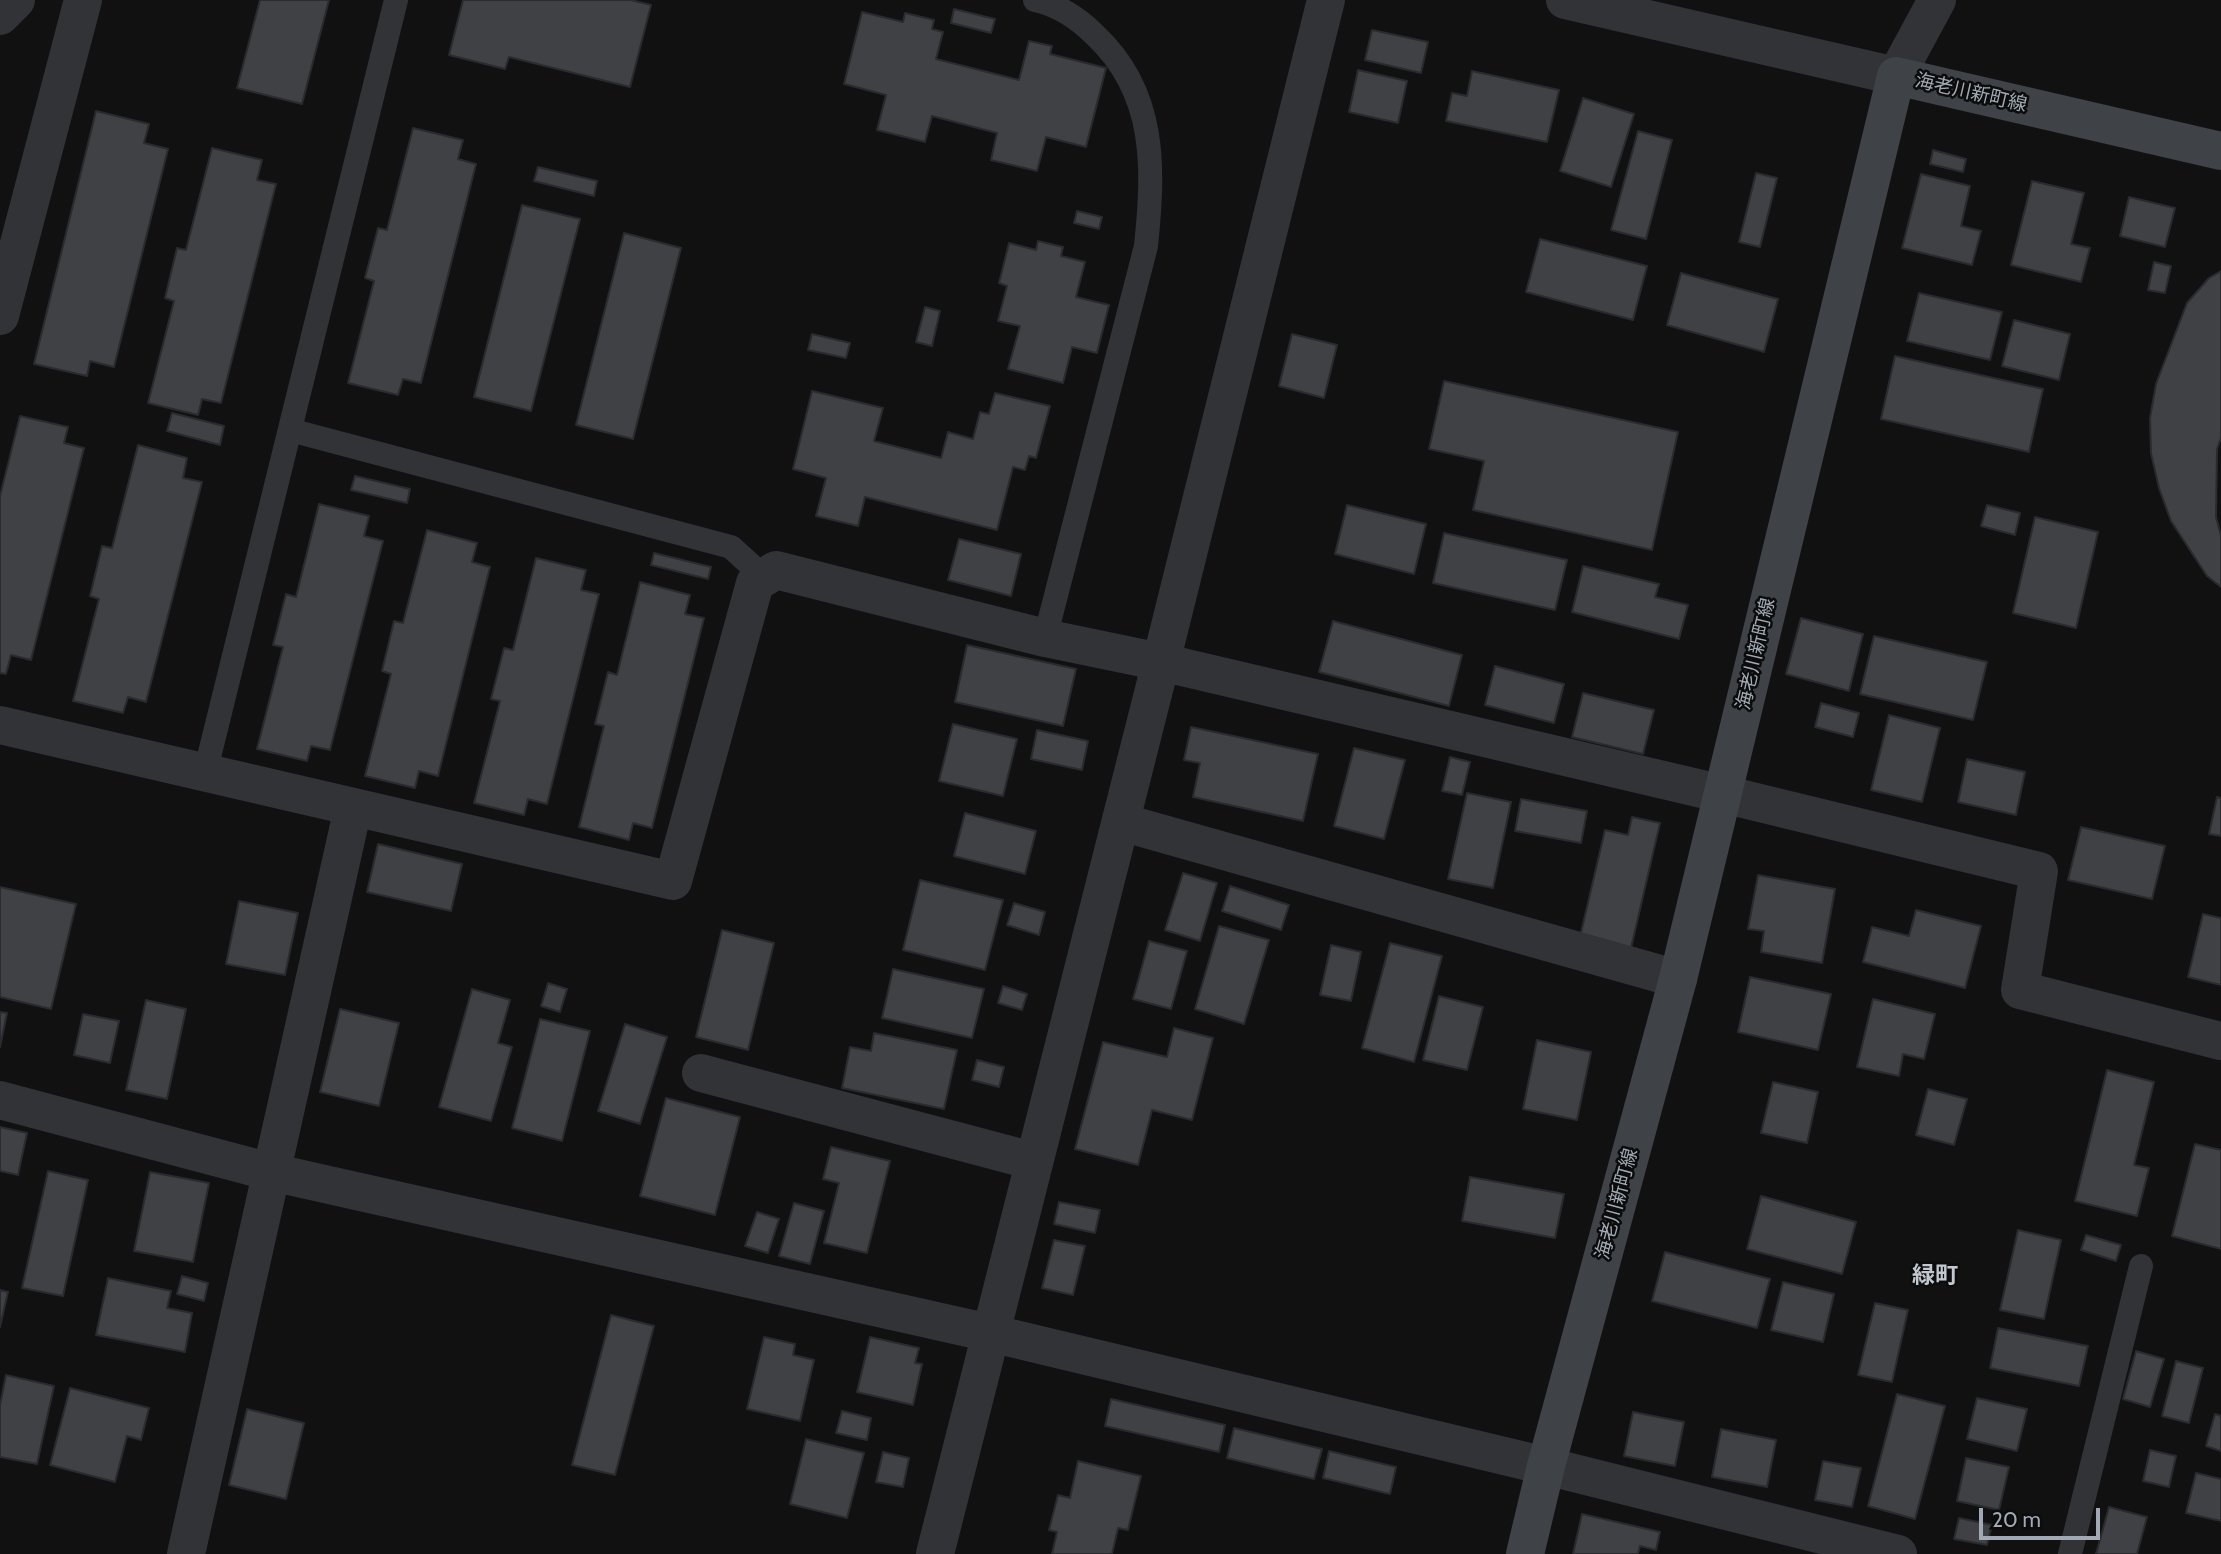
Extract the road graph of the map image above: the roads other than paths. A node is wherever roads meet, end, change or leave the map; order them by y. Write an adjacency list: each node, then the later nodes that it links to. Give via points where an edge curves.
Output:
1 (16, 0): 8 (street)
2 (83, 0): 11 (street)
3 (396, 0): 12 (lane)
4 (1035, 0): 14 (lane, via 1083,23 1110,49 1134,84 1146,127 1150,167 1146,246)
5 (1326, 0): 15 (street)
6 (1564, 0): 9 (street)
7 (1937, 0): 9 (street)
8 (0, 16)
9 (1896, 76): 10 (main road, 海老川新町線); 18 (main road, 海老川新町線)
10 (2221, 151)
11 (0, 317)
12 (290, 430): 13 (lane, via 731,547); 17 (lane)
13 (764, 577): 14 (street, via 776,570); 19 (street, via 755,583 673,881)
14 (1045, 638): 15 (street)
15 (1161, 662): 18 (street); 20 (street)
16 (0, 725): 17 (street)
17 (205, 773): 19 (street)
18 (1724, 794): 21 (main road, 海老川新町線); 22 (street, via 2039,871 2020,990)
19 (353, 808): 26 (street)
20 (1121, 822): 21 (street); 25 (street)
21 (1678, 979): 29 (main road, 海老川新町線)
22 (2221, 1041)
23 (701, 1073): 25 (street)
24 (0, 1100): 26 (street)
25 (1033, 1161): 28 (street)
26 (271, 1172): 28 (street); 30 (street)
27 (2141, 1266): 34 (lane)
28 (990, 1333): 29 (street); 31 (street)
29 (1546, 1466): 32 (main road, 海老川新町線); 33 (street)
30 (186, 1554)
31 (935, 1554)
32 (1525, 1554)
33 (1898, 1554)
34 (2070, 1554)

